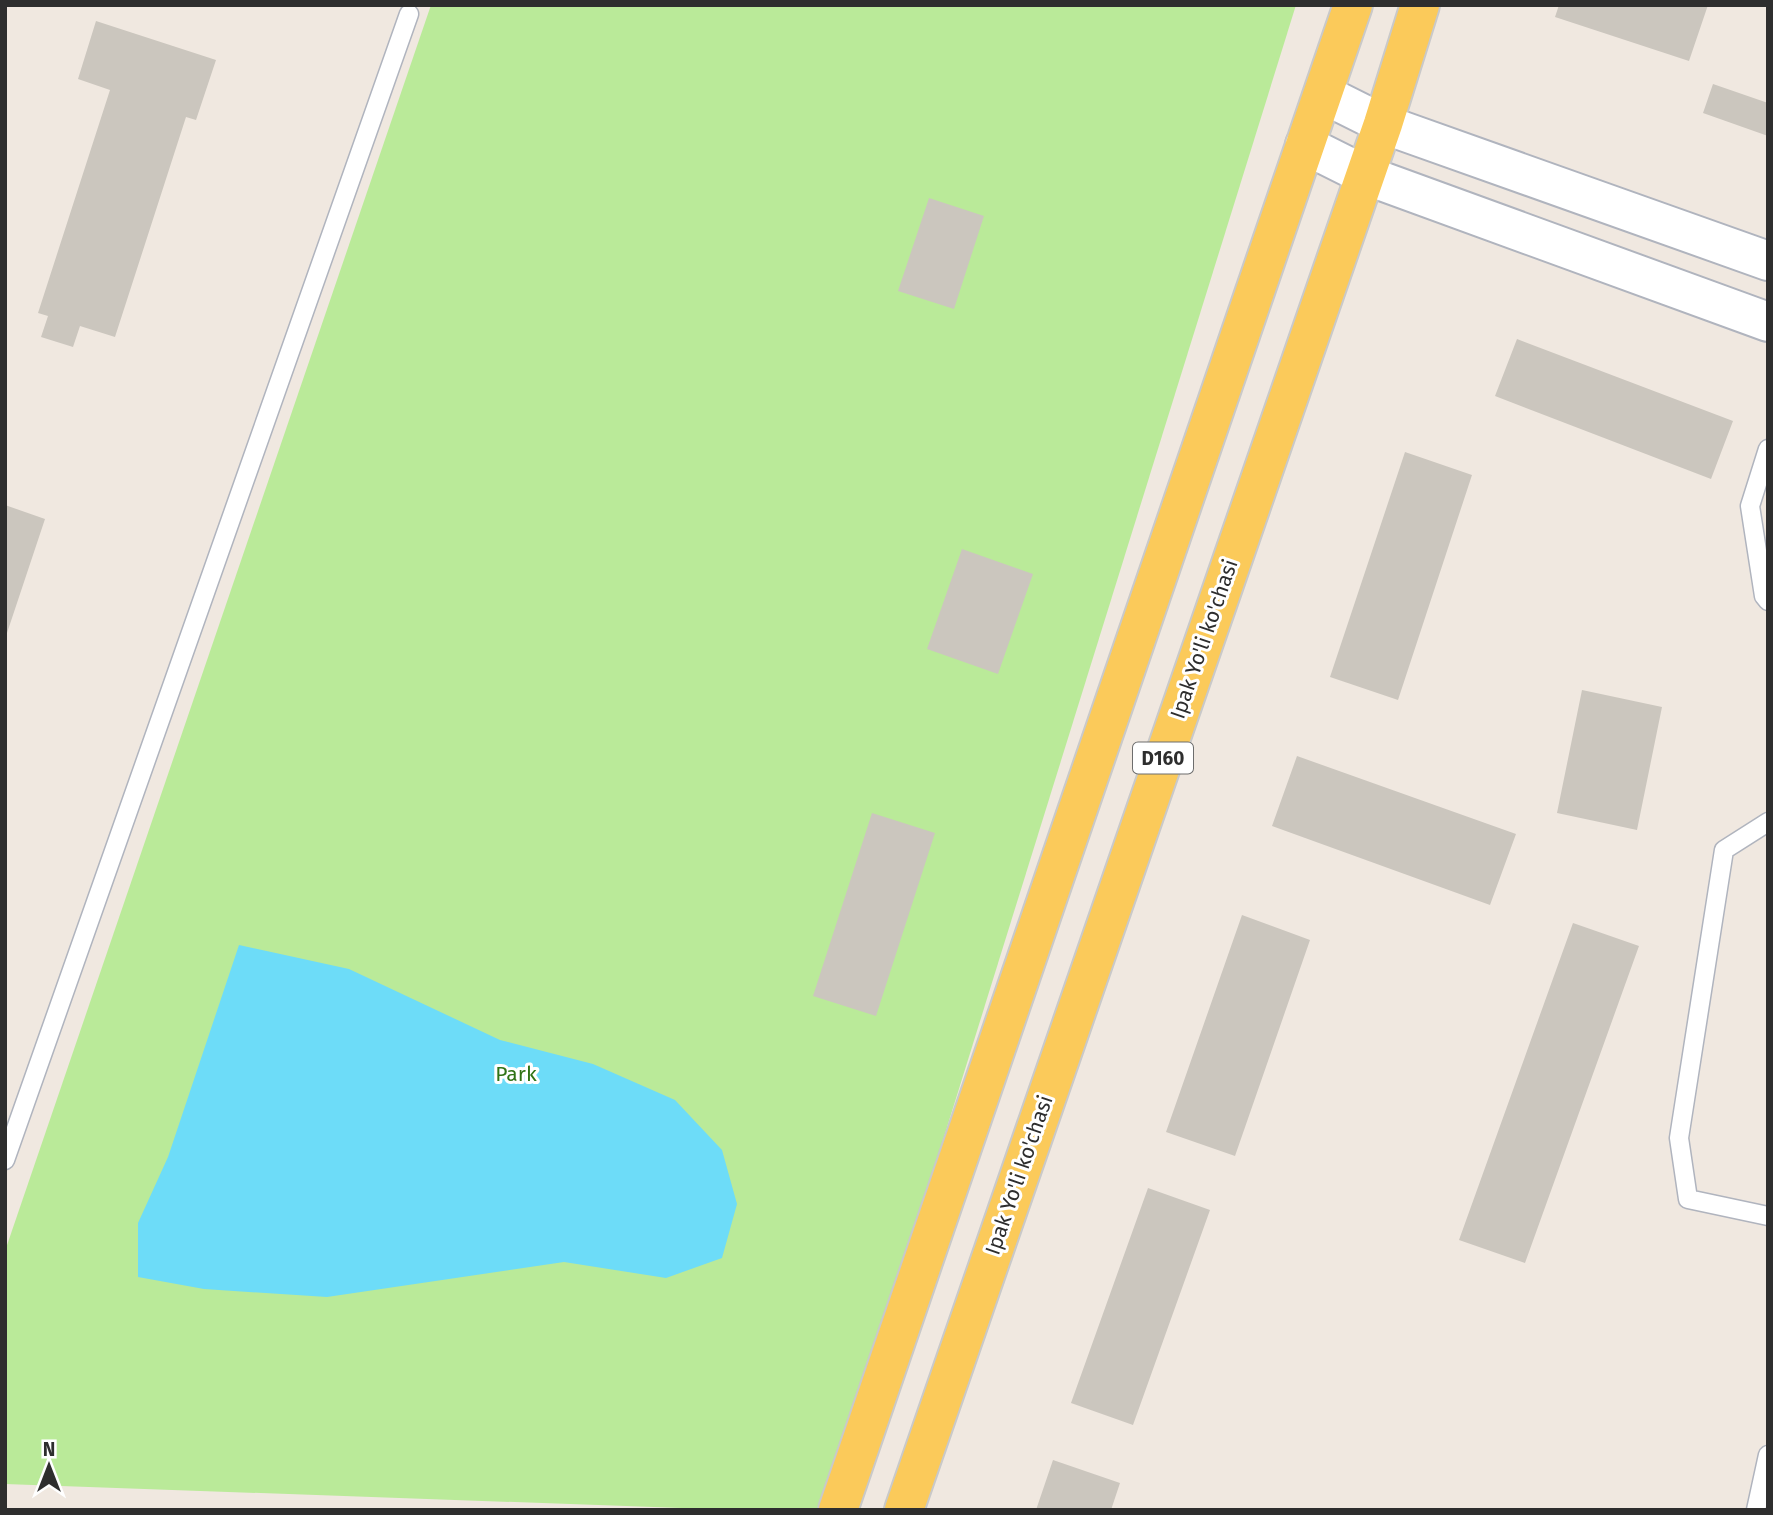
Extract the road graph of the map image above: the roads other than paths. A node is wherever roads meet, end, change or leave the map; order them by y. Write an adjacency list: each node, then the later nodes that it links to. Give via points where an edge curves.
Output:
1 (1353, 5): 4 (main road, D160)
2 (1420, 5): 5 (main road, Ipak Yo'li ko'chasi / D160)
3 (409, 14): 13 (lane)
4 (1325, 95): 5 (street); 6 (main road, D160)
5 (1383, 124): 7 (main road, Ipak Yo'li ko'chasi / D160); 8 (street)
6 (1305, 145): 7 (street); 16 (main road, D160)
7 (1365, 175): 9 (street); 17 (main road, Ipak Yo'li ko'chasi / D160)
8 (1768, 261)
9 (1768, 322)
10 (1768, 449): 11 (lane, via 1750,506)
11 (1768, 601)
12 (1768, 822): 14 (lane, via 1724,850 1679,1138 1688,1199)
13 (5, 1160)
14 (1768, 1216)
15 (1768, 1455): 18 (lane)
16 (838, 1510)
17 (904, 1510)
18 (1756, 1510)

